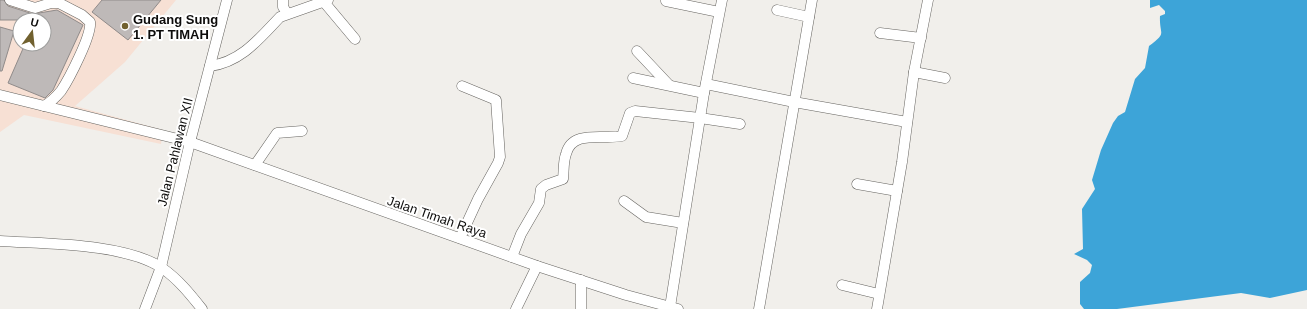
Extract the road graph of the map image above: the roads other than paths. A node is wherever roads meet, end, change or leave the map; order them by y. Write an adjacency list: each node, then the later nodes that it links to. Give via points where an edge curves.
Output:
1 (10, 0): 26 (street, via 35,8 52,3 59,4 87,18 91,23 85,42 65,83)
2 (228, 0): 17 (street, Jalan Pahlawan XII)
3 (283, 0): 11 (street)
4 (722, 0): 10 (street)
5 (812, 0): 12 (street)
6 (928, 0): 14 (street)
7 (326, 1): 11 (street); 15 (street)
8 (666, 1): 10 (street)
9 (777, 10): 12 (street)
10 (719, 12): 23 (street)
11 (286, 13): 17 (street, via 242,54)
12 (809, 17): 25 (street)
13 (880, 33): 14 (street)
14 (921, 38): 18 (street)
15 (355, 39)
16 (637, 51): 22 (street)
17 (210, 66): 31 (street, Jalan Pahlawan XII)
18 (914, 72): 20 (street); 28 (street)
19 (634, 78): 22 (street)
20 (945, 78)
21 (462, 86): 37 (street, via 496,100 500,157)
22 (669, 86): 23 (street)
23 (705, 88): 25 (street); 27 (street)
24 (0, 95): 26 (street, Jalan Timah Raya)
25 (794, 102): 28 (street); 50 (street)
26 (44, 106): 31 (street, Jalan Timah Raya)
27 (700, 118): 29 (street); 36 (street); 39 (street, via 633,111 629,114 622,136 576,140 566,154 562,179 541,189 540,203 521,234)
28 (907, 122): 34 (street)
29 (740, 124)
30 (302, 131): 32 (street, via 277,134)
31 (190, 142): 32 (street, Jalan Timah Raya); 41 (street, Jalan Pahlawan XII)
32 (254, 165): 37 (street, Jalan Timah Raya)
33 (857, 184): 34 (street)
34 (897, 191): 44 (street)
35 (624, 201): 36 (street, via 646,216)
36 (683, 223): 45 (street)
37 (460, 238): 39 (street, Jalan Timah Raya)
38 (0, 241): 41 (street, via 46,243 112,251 146,260)
39 (512, 257): 40 (street, Jalan Timah Raya)
40 (536, 266): 42 (street, Jalan Timah Raya); 48 (street)
41 (161, 268): 46 (street, Jalan Pahlawan XII); 47 (street, via 181,284)
42 (581, 280): 45 (street, Jalan Timah Raya); 49 (street)
43 (842, 285): 44 (street)
44 (880, 294): 51 (street)
45 (674, 308)
46 (145, 309)
47 (202, 309)
48 (516, 309)
49 (581, 309)
50 (759, 309)
51 (877, 309)

